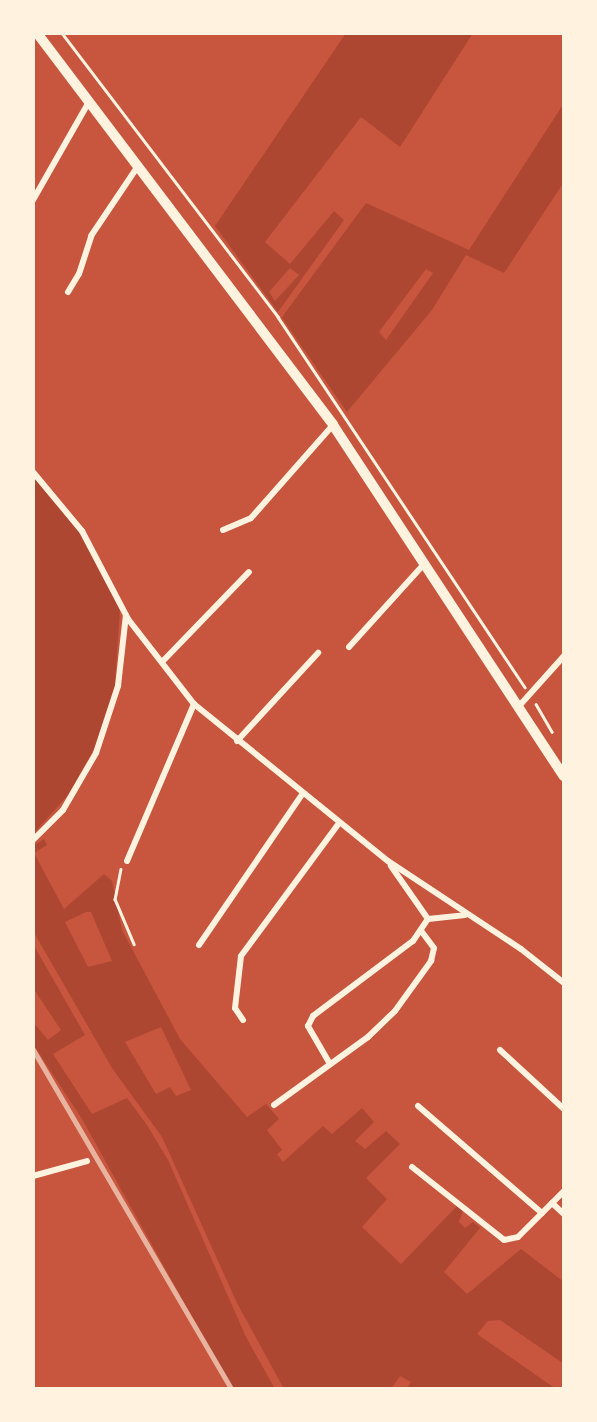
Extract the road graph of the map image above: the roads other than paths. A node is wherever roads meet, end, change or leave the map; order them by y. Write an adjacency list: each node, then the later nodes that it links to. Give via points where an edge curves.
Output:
1 (37, 33): 2 (main road)
2 (90, 100): 3 (main road); 4 (street)
3 (139, 164): 5 (street, via 91,236); 6 (main road)
4 (33, 200)
5 (68, 292)
6 (333, 425): 8 (street, via 251,518); 9 (main road)
7 (33, 472): 11 (street, via 82,531)
8 (223, 530)
9 (426, 563): 12 (street); 17 (main road)
10 (249, 572): 15 (street)
11 (126, 614): 15 (street); 22 (street, via 118,686 100,744 70,800)
12 (349, 647)
13 (318, 653): 18 (street)
14 (564, 656): 17 (street)
15 (162, 662): 16 (street)
16 (194, 704): 18 (street); 23 (street)
17 (520, 705): 19 (main road)
18 (237, 741): 20 (street)
19 (564, 776)
20 (303, 793): 21 (street); 28 (street)
21 (339, 823): 24 (street); 30 (street, via 241,956 235,1008)
22 (33, 840)
23 (127, 861)
24 (388, 861): 25 (street); 26 (street)
25 (467, 914): 26 (street); 29 (street)
26 (428, 919): 27 (street)
27 (422, 932): 32 (street, via 434,948 426,969 382,1026); 32 (street, via 313,1016 308,1026)
28 (199, 945)
29 (564, 983)
30 (243, 1020)
31 (500, 1050): 35 (street)
32 (330, 1064): 33 (street)
33 (274, 1105)
34 (418, 1106): 41 (street)
35 (564, 1109)
36 (87, 1161): 38 (street)
37 (412, 1167): 41 (street, via 504,1240 518,1237)
38 (33, 1176)
39 (564, 1191): 40 (street)
40 (552, 1203): 41 (street); 42 (street)
41 (542, 1213)
42 (564, 1214)

